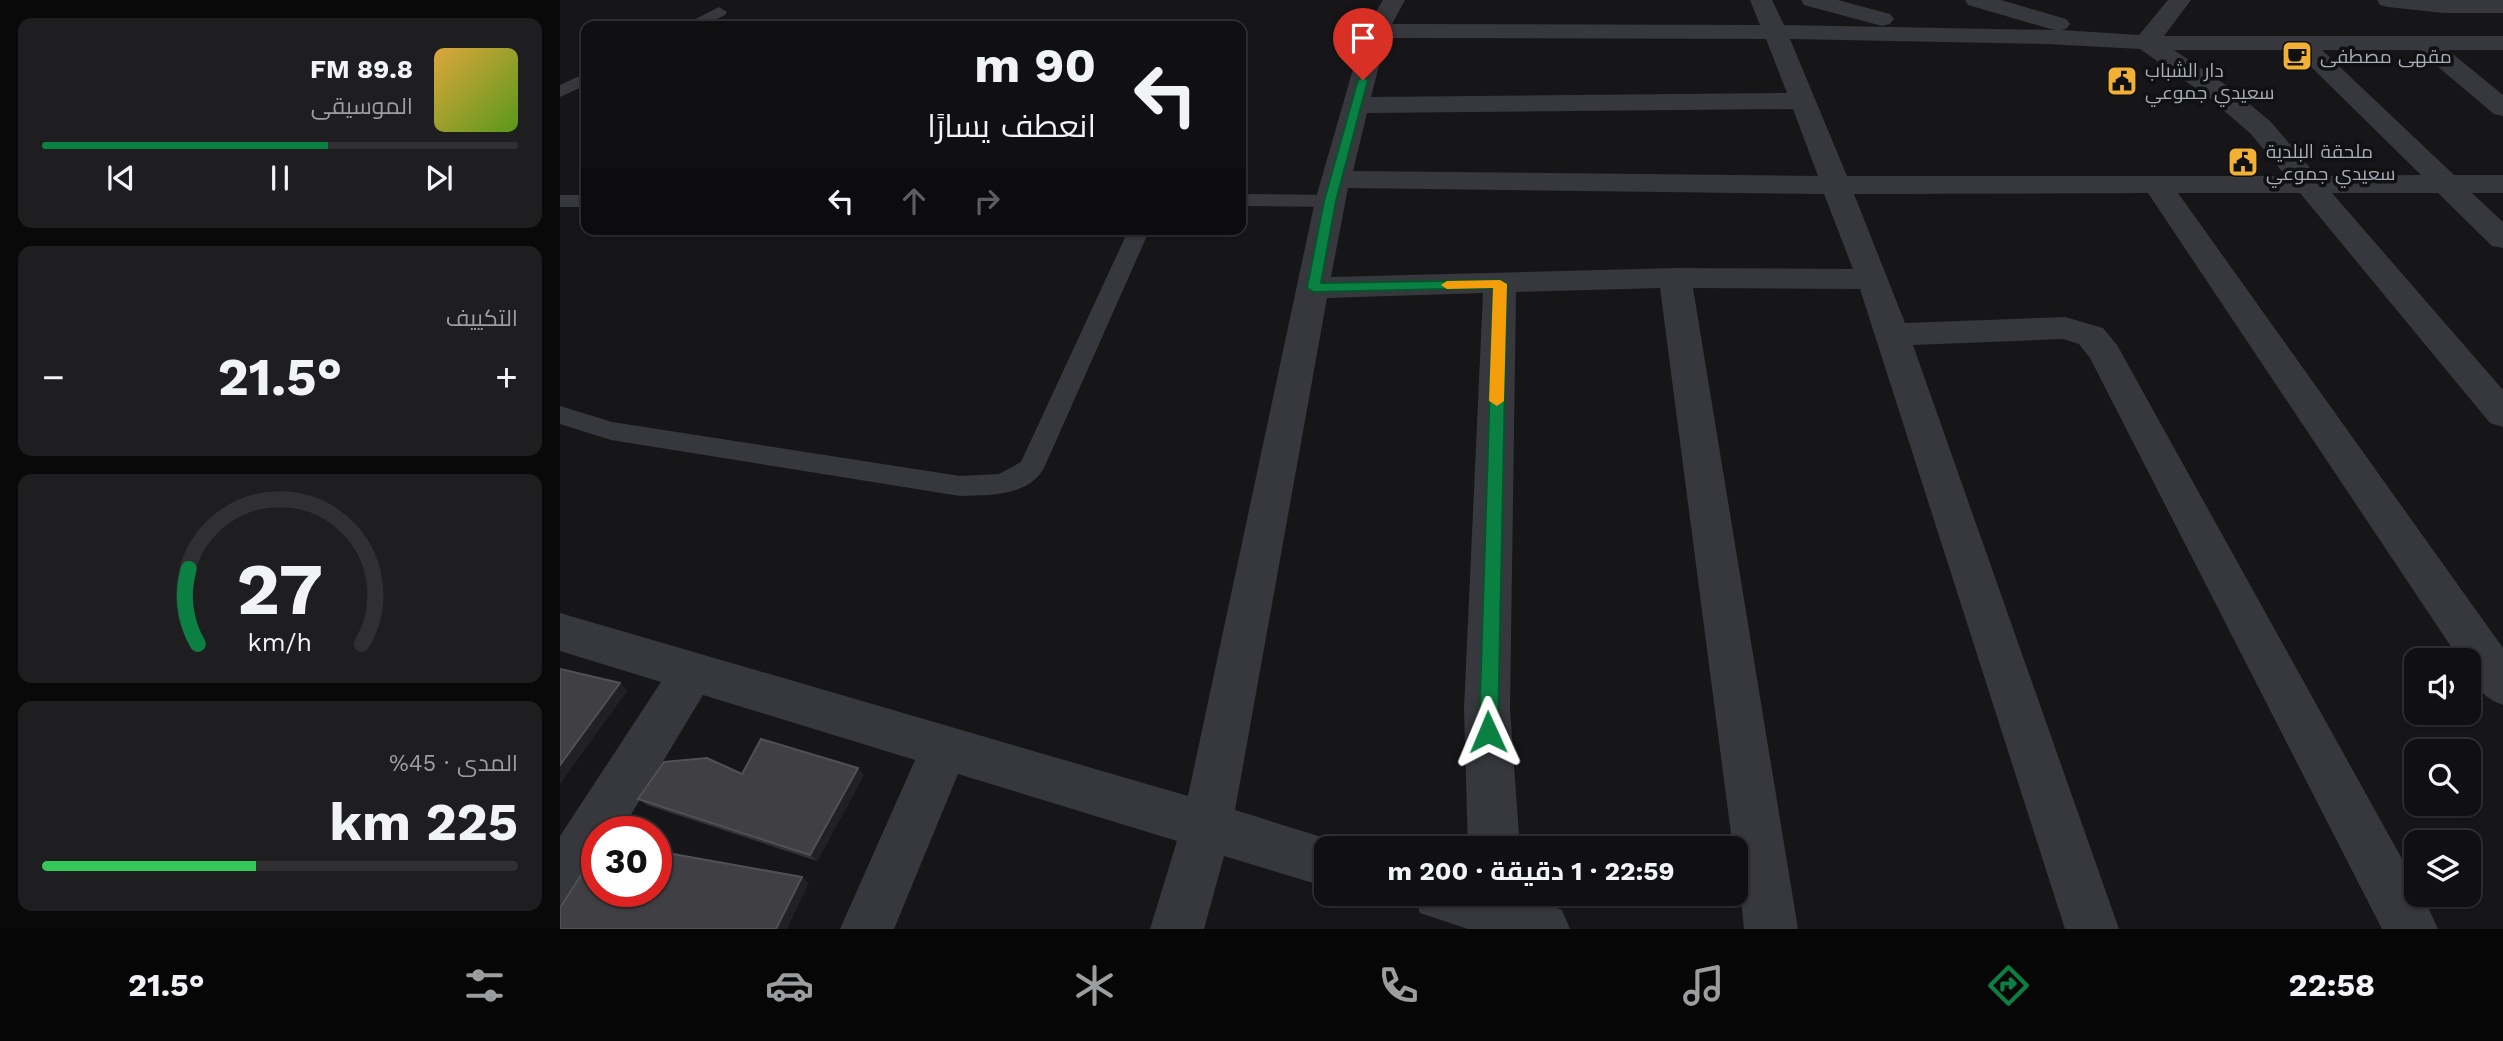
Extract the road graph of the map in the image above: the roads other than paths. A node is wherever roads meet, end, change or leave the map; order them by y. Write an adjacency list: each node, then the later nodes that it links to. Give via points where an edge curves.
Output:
1 (1394, 0): 10 (street)
2 (1812, 0): 11 (street)
3 (1976, 0): 12 (street)
4 (2180, 0): 13 (street)
5 (2388, 0): 6 (street)
6 (2499, 9)
7 (719, 12): 9 (lane)
8 (1769, 16): 10 (street); 11 (street); 19 (street)
9 (700, 21)
10 (1376, 32): 20 (street)
11 (1938, 34): 12 (street)
12 (2115, 40): 13 (street)
13 (2146, 42): 14 (street); 23 (street, via 2242,111)
14 (2300, 43): 15 (street); 24 (street)
15 (2424, 43): 16 (street); 21 (street)
16 (2503, 43)
17 (581, 81): 18 (lane)
18 (560, 92)
19 (1803, 101): 20 (street); 26 (street)
20 (1357, 105): 27 (street)
21 (2503, 108)
22 (2156, 183): 23 (street); 26 (street); 42 (street)
23 (2309, 183): 24 (street); 38 (street)
24 (2446, 184): 25 (street); 32 (street)
25 (2503, 184)
26 (1834, 185): 27 (street); 34 (street)
27 (1334, 190): 28 (lane); 36 (street)
28 (1246, 200)
29 (560, 201): 30 (lane)
30 (581, 201)
31 (1137, 235): 39 (lane, via 1031,468 1004,484 960,486 611,431)
32 (2503, 239)
33 (1675, 278): 34 (street); 35 (street); 52 (street)
34 (1873, 279): 37 (street)
35 (1500, 284): 36 (street); 45 (street, via 1487,709)
36 (1314, 288): 44 (street)
37 (1892, 335): 53 (street); 54 (street, via 2054,327 2081,331 2096,341)
38 (2503, 414)
39 (560, 415)
40 (560, 632): 41 (street)
41 (692, 672): 43 (street); 47 (street)
42 (2503, 684)
43 (944, 748): 44 (street); 50 (street)
44 (1207, 827): 46 (street); 51 (street)
45 (1493, 836)
46 (1314, 858)
47 (560, 883)
48 (1488, 906): 49 (street)
49 (1512, 912)
50 (867, 929)
51 (1177, 929)
52 (1770, 929)
53 (2092, 929)
54 (2411, 929)

